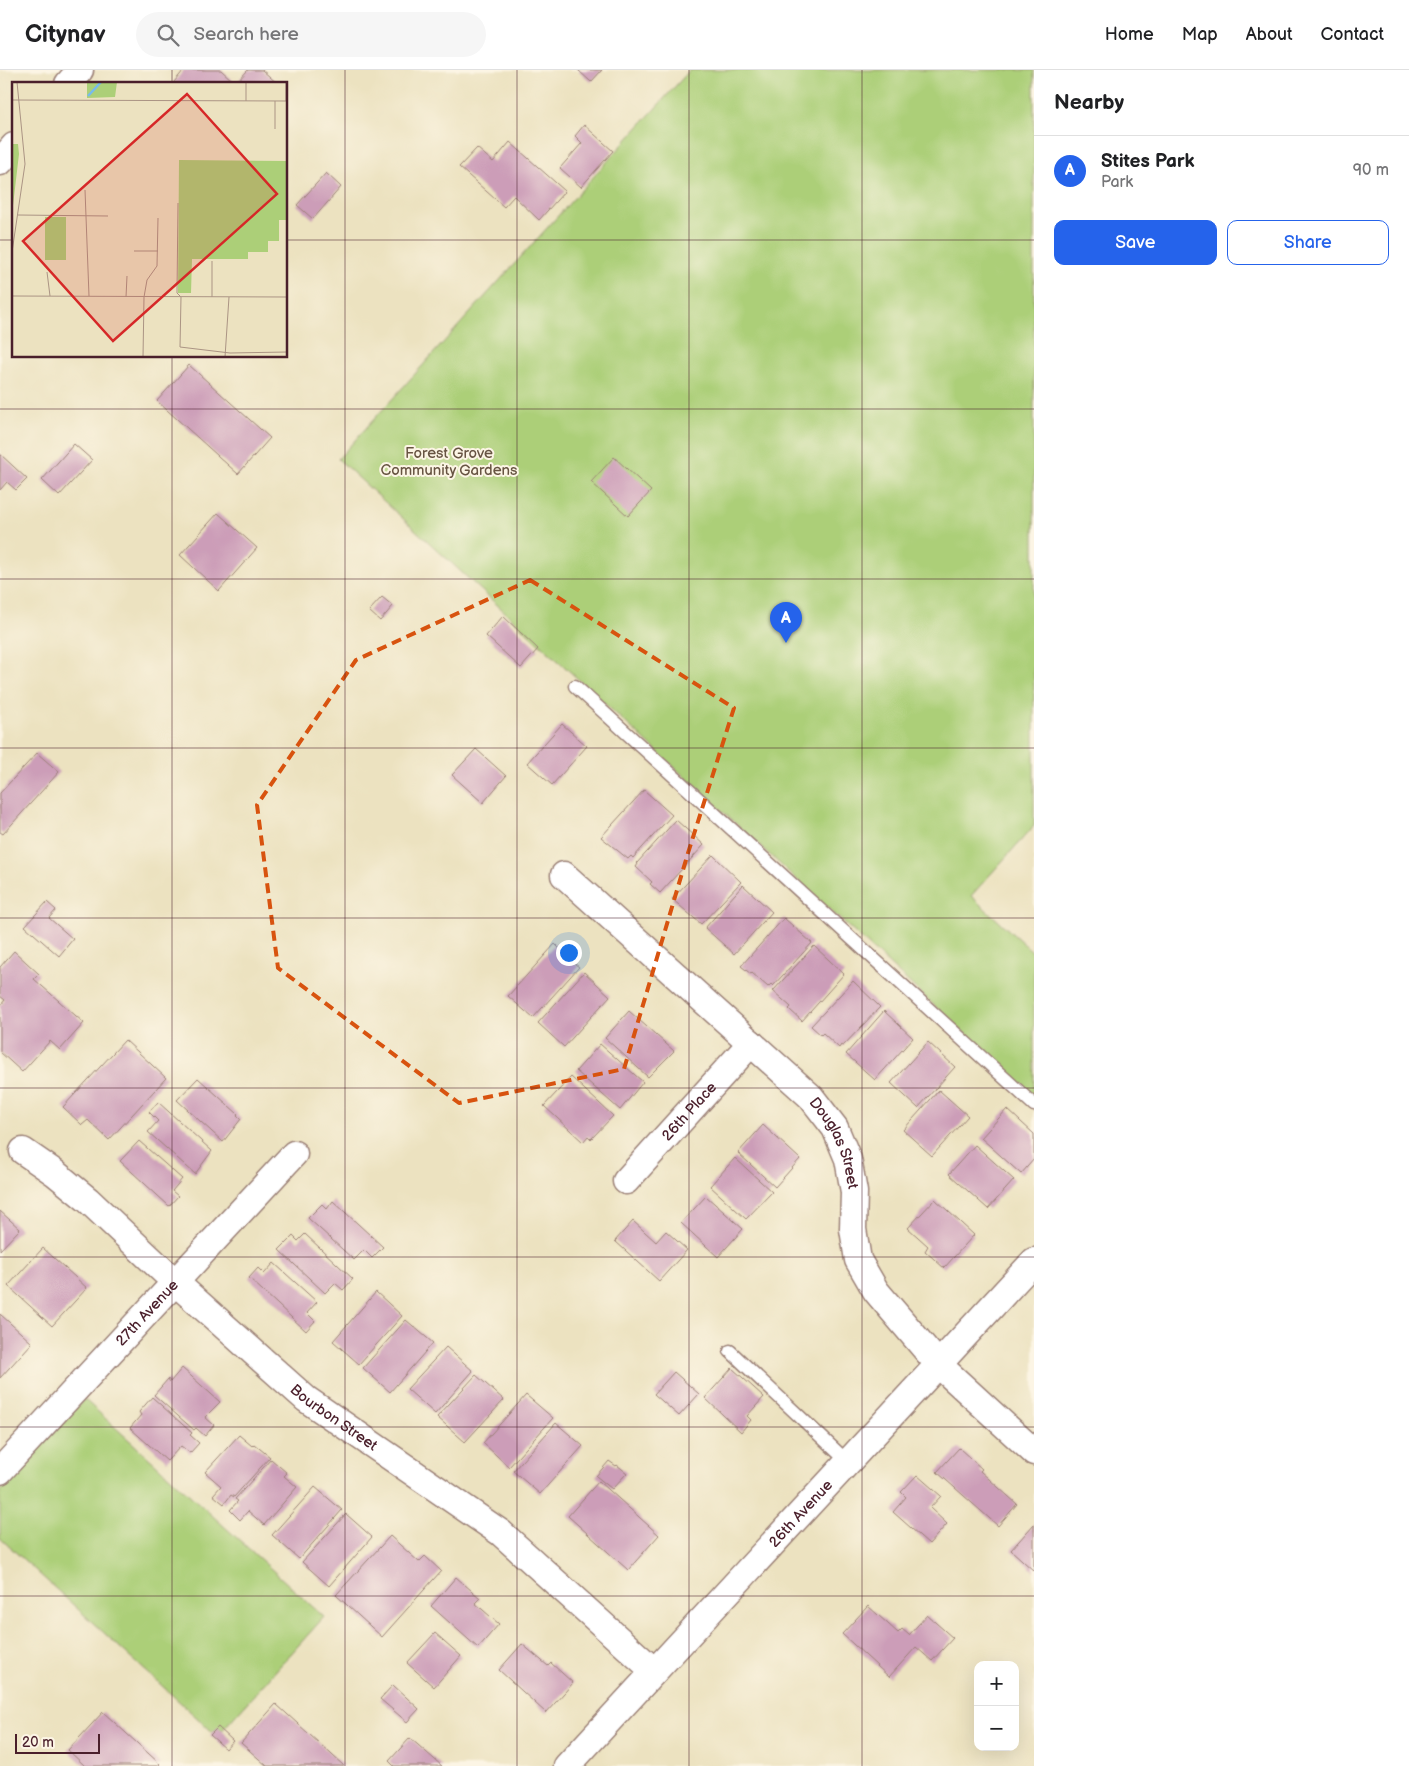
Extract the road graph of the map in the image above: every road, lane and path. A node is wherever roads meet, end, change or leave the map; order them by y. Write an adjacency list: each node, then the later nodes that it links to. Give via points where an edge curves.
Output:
1 (80, 70): 2 (street)
2 (70, 82)
3 (12, 148): 4 (street)
4 (0, 162)
5 (575, 686): 8 (lane)
6 (564, 875): 7 (street, Douglas Street)
7 (751, 1043): 11 (street, 26th Place); 15 (street, Douglas Street, via 811,1097 834,1128 848,1159 854,1192 853,1229 858,1260 876,1291)
8 (1034, 1106)
9 (23, 1151): 13 (street, Bourbon Street, via 88,1200)
10 (294, 1154): 13 (street, 27th Avenue)
11 (626, 1181)
12 (1034, 1260): 15 (street, 26th Avenue)
13 (175, 1282): 18 (street, 27th Avenue); 19 (street, Bourbon Street, via 306,1399 501,1533)
14 (730, 1350): 17 (lane)
15 (939, 1365): 16 (street, Douglas Street); 17 (street, 26th Avenue)
16 (1034, 1452)
17 (848, 1462): 19 (street, 26th Avenue)
18 (0, 1471)
19 (654, 1671): 20 (street, 26th Avenue)
20 (566, 1766)

